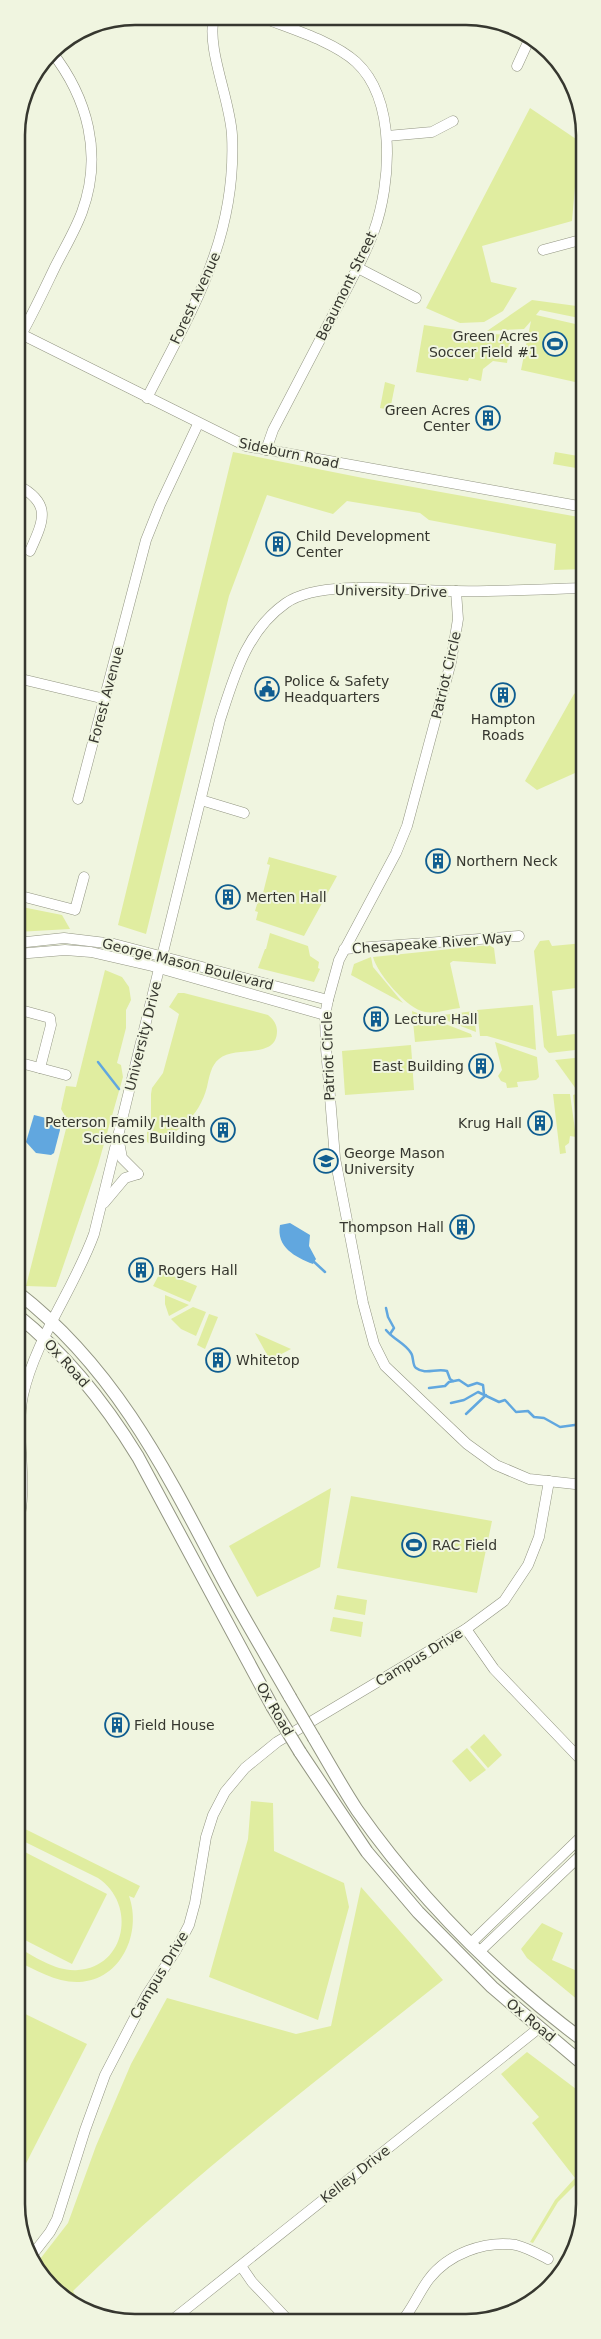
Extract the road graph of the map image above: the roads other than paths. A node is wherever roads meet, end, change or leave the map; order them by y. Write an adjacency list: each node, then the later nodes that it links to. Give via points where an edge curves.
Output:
1 (213, 25): 14 (street, Forest Avenue, via 211,39 231,129 232,172 227,214 206,281)
2 (279, 25): 7 (street, Beaumont Street, via 345,54 365,72 382,110)
3 (527, 44): 5 (street)
4 (56, 58): 12 (street, via 72,82 86,114 92,149 90,180 77,224)
5 (517, 66)
6 (453, 121): 7 (street, via 432,132)
7 (387, 136): 10 (street, Beaumont Street, via 382,202)
8 (576, 240): 9 (street)
9 (543, 250)
10 (358, 268): 11 (street); 16 (street, Beaumont Street, via 273,430)
11 (416, 298)
12 (25, 323)
13 (25, 339): 14 (street, Sideburn Road)
14 (147, 398): 15 (street, Sideburn Road)
15 (198, 424): 16 (street, Sideburn Road, via 246,446); 23 (street, Forest Avenue, via 146,540)
16 (266, 450): 18 (street, Sideburn Road)
17 (25, 490): 19 (street, via 36,497 42,511 40,528)
18 (576, 506)
19 (30, 551)
20 (576, 588): 21 (street)
21 (456, 591): 25 (street, University Drive, via 340,588 311,593 287,602 251,639 242,657 220,720); 31 (street, Patriot Circle, via 458,619 451,662 407,826 396,853)
22 (25, 680): 23 (street)
23 (105, 699): 24 (street, Forest Avenue)
24 (78, 799)
25 (201, 800): 26 (street); 33 (street, University Drive)
26 (244, 812)
27 (84, 877): 28 (street, via 75,910)
28 (25, 897)
29 (519, 936): 31 (street, Chesapeake River Way)
30 (25, 942): 33 (street, George Mason Boulevard, via 86,939)
31 (344, 949): 35 (street, Patriot Circle)
32 (25, 953): 34 (street, George Mason Boulevard, via 65,950 91,952)
33 (163, 956): 34 (street, University Drive); 35 (street, George Mason Boulevard)
34 (160, 968): 37 (street, George Mason Boulevard); 41 (street, University Drive)
35 (328, 1000): 37 (street, Patriot Circle)
36 (25, 1011): 39 (street, via 50,1018)
37 (325, 1015): 48 (street, Patriot Circle, via 335,1158 361,1297 374,1344 385,1366 482,1456 521,1476)
38 (25, 1064): 39 (street)
39 (40, 1068): 40 (street)
40 (66, 1075)
41 (118, 1139): 42 (street, University Drive); 42 (street, via 122,1158 138,1174 125,1178)
42 (101, 1208): 45 (street, University Drive, via 88,1253)
43 (25, 1299): 45 (main road, Ox Road)
44 (25, 1322): 46 (main road, Ox Road)
45 (52, 1322): 46 (street, University Drive); 54 (main road, Ox Road, bridge, via 99,1372 129,1412 357,1809 394,1858)
46 (45, 1338): 47 (street, University Drive); 56 (main road, Ox Road, bridge, via 100,1400 129,1442 272,1706 368,1852 418,1912 485,1981)
47 (25, 1390)
48 (549, 1481): 49 (street, Patriot Circle); 50 (street, Campus Drive, via 541,1528 528,1565 504,1601)
49 (576, 1484)
50 (466, 1629): 51 (street, via 494,1669); 60 (street, Campus Drive, via 277,1742 245,1768 225,1792 206,1837 189,1925 146,1996 113,2060 93,2107 57,2219)
51 (576, 1755)
52 (576, 1842): 54 (street)
53 (576, 1859): 54 (street)
54 (476, 1947): 55 (main road, Ox Road)
55 (534, 2003): 56 (main road); 57 (main road, Ox Road)
56 (539, 2028): 58 (main road, via 558,2028); 59 (main road, Ox Road); 62 (street, Kelley Drive)
57 (576, 2035)
58 (576, 2037)
59 (576, 2058)
60 (36, 2251)
61 (548, 2260): 65 (street, via 524,2247 510,2245 487,2246 461,2254 433,2274)
62 (241, 2266): 63 (street, Kelley Drive); 64 (street)
63 (180, 2314)
64 (282, 2314)
65 (407, 2314)

